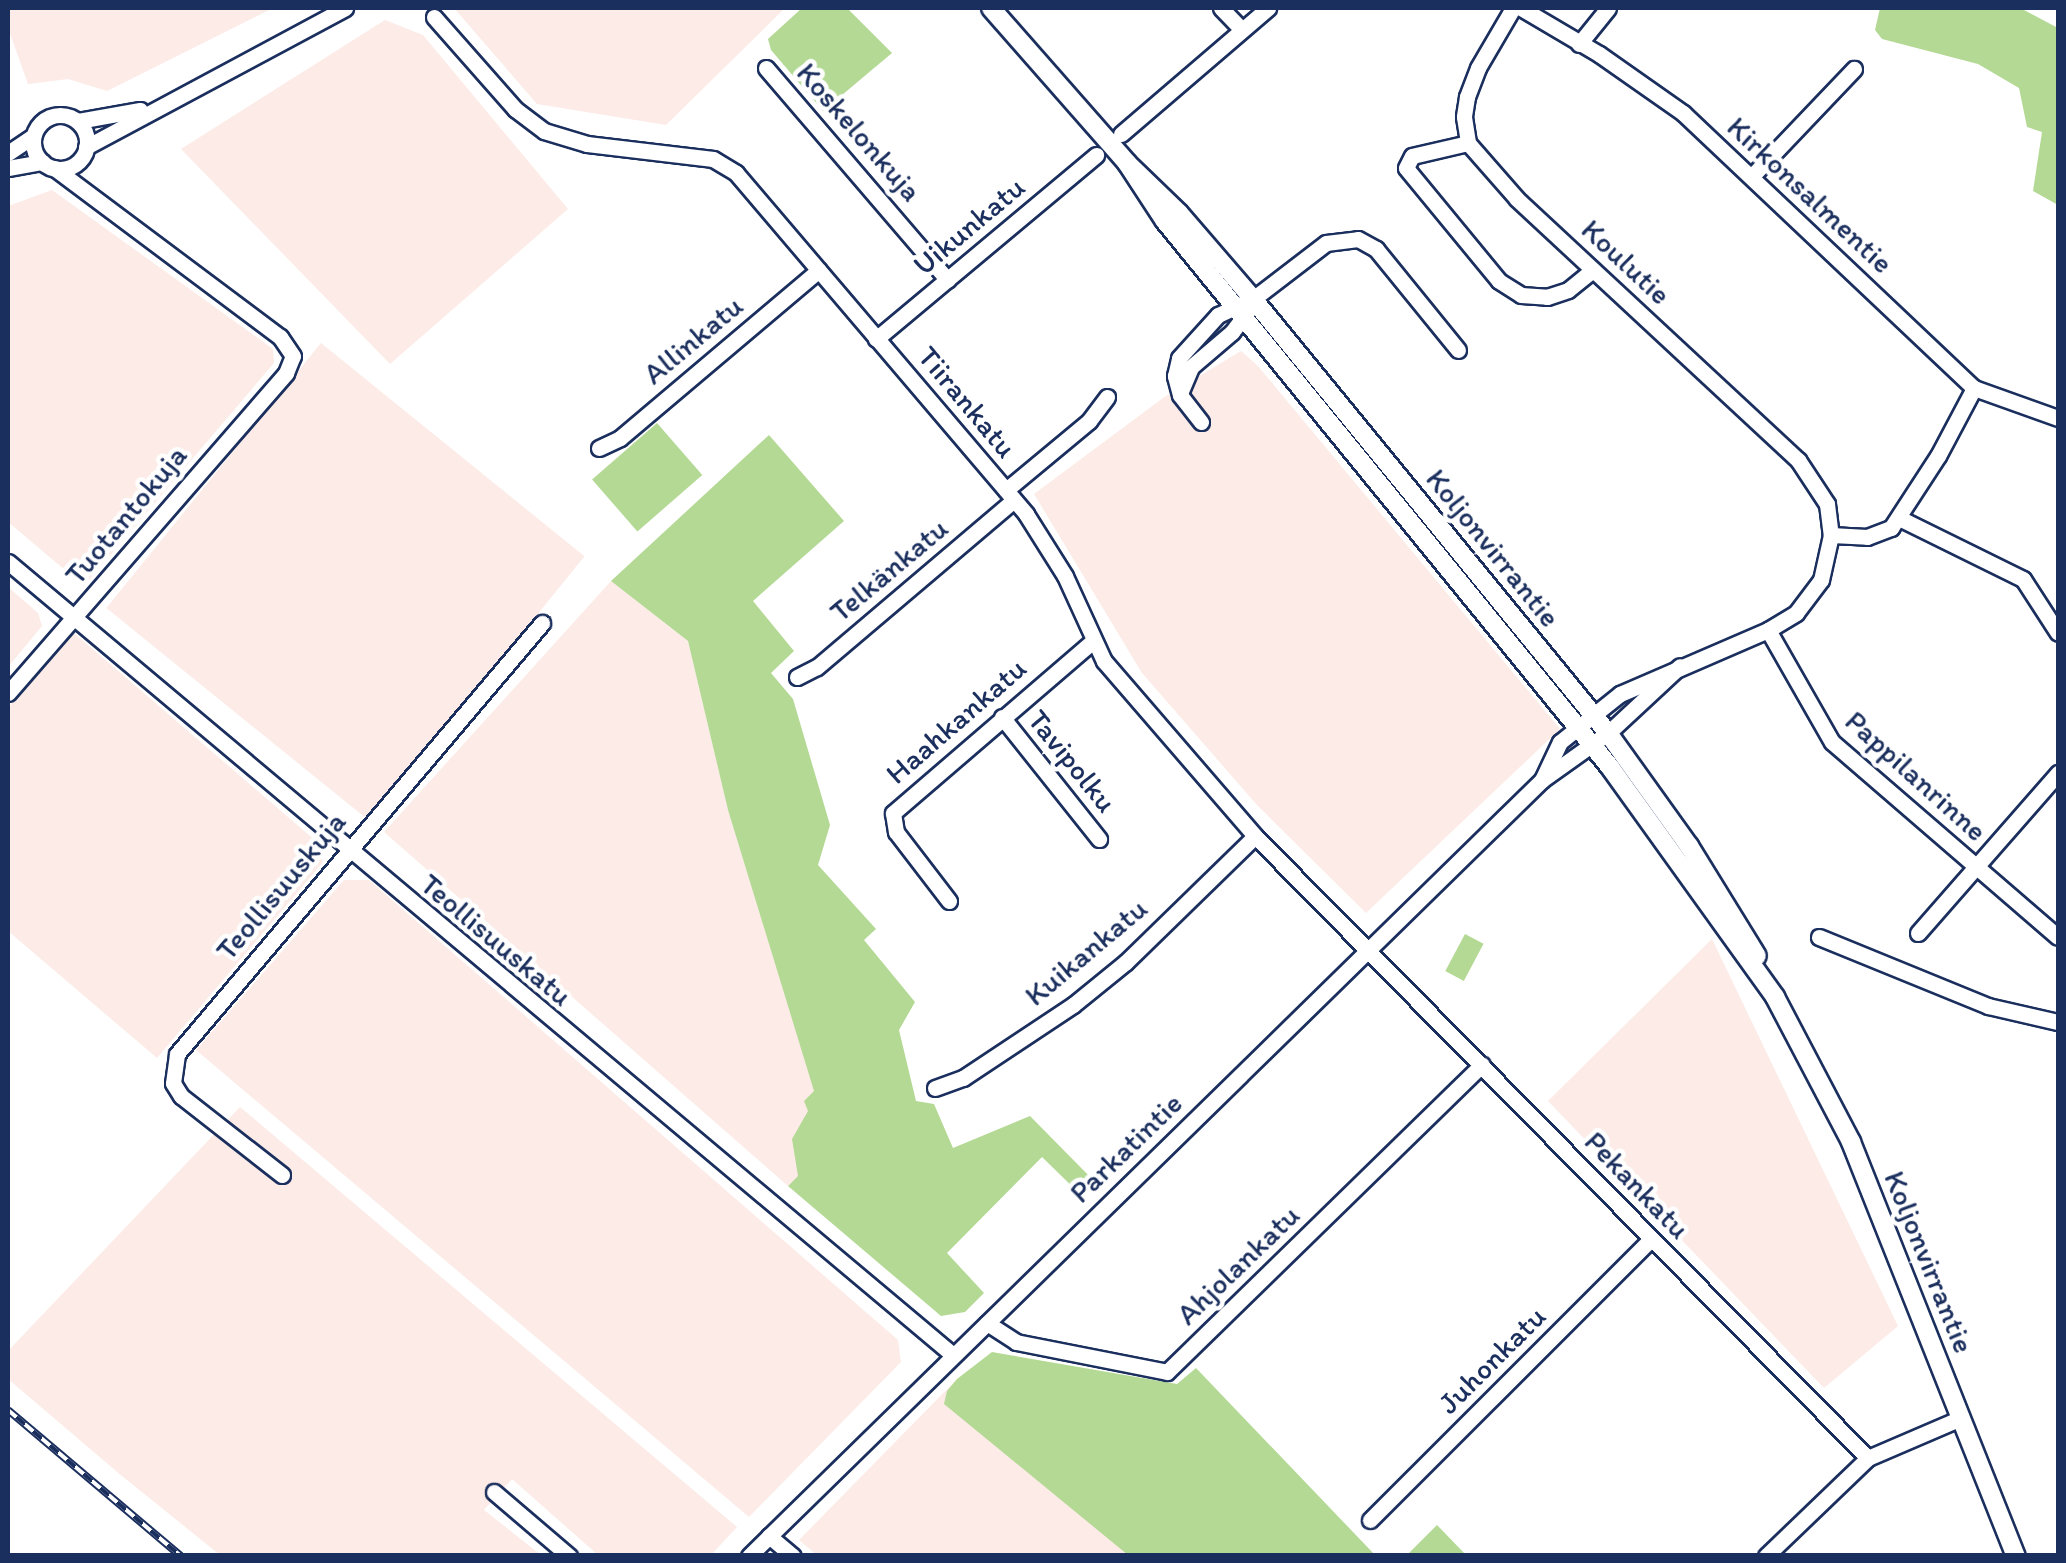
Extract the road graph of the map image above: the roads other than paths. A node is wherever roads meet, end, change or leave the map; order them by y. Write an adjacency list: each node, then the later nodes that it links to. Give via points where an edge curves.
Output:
1 (991, 8): 21 (main road, Koljonvirrantie)
2 (1221, 8): 9 (street)
3 (1268, 8): 9 (street)
4 (1513, 8): 17 (street, via 1467,97)
5 (1521, 8): 10 (street, Kirkonsalmentie)
6 (1608, 8): 10 (street)
7 (338, 10): 13 (street)
8 (428, 11): 26 (street, Tiirankatu, via 515,109 544,130 572,141 696,155 726,165)
9 (1241, 30): 15 (street)
10 (1579, 44): 24 (street, Kirkonsalmentie, via 1659,95)
11 (766, 68): 28 (street, Koskelonkuja)
12 (1854, 69): 24 (street)
13 (158, 104): 14 (street); 19 (street)
14 (78, 122): 16 (street, via 51,116); 19 (street, via 86,133)
15 (1121, 134)
16 (33, 136): 18 (street); 22 (street, via 34,150)
17 (1468, 143): 27 (street, Koulutie); 27 (street, via 1412,156 1406,168 1499,281 1521,294 1547,296 1568,290)
18 (8, 153)
19 (83, 154): 22 (street, via 68,168); 25 (street)
20 (1096, 155): 28 (street, Uikunkatu)
21 (1126, 164): 29 (main road, Koljonvirrantie); 30 (main road, Koljonvirrantie)
22 (48, 165): 23 (street); 25 (street)
23 (8, 168)
24 (1752, 176): 33 (street, Kirkonsalmentie)
25 (96, 202): 42 (street, Tuotantokuja, via 280,337 293,356 286,373)
26 (819, 270): 31 (street, Tiirankatu); 37 (street, Allinkatu, via 620,438)
27 (1593, 270): 40 (street, Koulutie, via 1798,460 1827,504)
28 (948, 280): 31 (street, Uikunkatu)
29 (1253, 298): 30 (street); 32 (street, via 1326,243 1358,239 1376,249); 50 (main road, Koljonvirrantie)
30 (1239, 312): 36 (street, via 1179,358 1180,395); 52 (main road, Koljonvirrantie)
31 (876, 338): 38 (street, Tiirankatu)
32 (1458, 350)
33 (1974, 388): 35 (street, Kirkonsalmentie); 39 (street)
34 (1107, 396): 38 (street, Telkänkatu)
35 (2058, 418)
36 (1201, 422)
37 (599, 448)
38 (1010, 495): 46 (street, Tiirankatu, via 1064,576); 48 (street, Telkänkatu)
39 (1898, 518): 40 (street, via 1880,534); 45 (street, via 2023,579)
40 (1832, 536): 44 (street, Parkatintie, via 1814,593)
41 (8, 562): 42 (street, Teollisuuskatu)
42 (74, 618): 49 (street, Tuotantokuja); 59 (street, Teollisuuskatu)
43 (542, 623): 59 (street, Teollisuuskuja)
44 (1768, 630): 47 (street, Parkatintie); 60 (street, Pappilanrinne, via 1832,742)
45 (2058, 633)
46 (1092, 642): 51 (street, Haahkankatu); 57 (street, Tiirankatu)
47 (1680, 666): 50 (street, Parkatintie); 53 (street, Parkatintie)
48 (797, 678)
49 (8, 693)
50 (1592, 714): 52 (street, Parkatintie); 53 (main road, Koljonvirrantie)
51 (1002, 717): 58 (street, Tavipolku); 61 (street, Haahkankatu, via 894,813 896,832)
52 (1576, 726): 54 (main road, Koljonvirrantie); 56 (street, Parkatintie, via 1552,754)
53 (1608, 733): 54 (street, Parkatintie); 66 (main road, Koljonvirrantie, via 1734,914)
54 (1592, 745): 56 (street, Parkatintie); 66 (main road, Koljonvirrantie)
55 (2058, 774): 60 (street)
56 (1542, 780): 65 (street, Parkatintie)
57 (1254, 836): 65 (street, Tiirankatu); 69 (street, Kuikankatu, via 1073,1005 963,1078)
58 (1098, 839)
59 (348, 850): 70 (street, Teollisuuskuja, via 177,1054 171,1070 181,1096); 73 (street, Teollisuuskatu)
60 (1976, 866): 62 (street); 64 (street, Pappilanrinne)
61 (950, 901)
62 (1918, 933)
63 (1818, 937): 67 (street, via 1988,1006)
64 (2058, 937)
65 (1368, 950): 68 (street, Pekankatu); 72 (street, Parkatintie)
66 (1775, 997): 74 (main road, Koljonvirrantie, via 1851,1142)
67 (2058, 1022)
68 (1482, 1065): 71 (street, Pekankatu); 72 (street, Ahjolankatu, via 1167,1372 1016,1342)
69 (935, 1088)
70 (282, 1174)
71 (1652, 1239): 75 (street, Pekankatu); 77 (street, Juhonkatu)
72 (987, 1322): 73 (street, Parkatintie)
73 (952, 1356): 78 (street, Parkatintie)
74 (1961, 1418): 75 (street); 83 (main road, Koljonvirrantie)
75 (1868, 1458): 82 (street)
76 (494, 1492): 79 (street)
77 (1370, 1520)
78 (768, 1536): 80 (street, Parkatintie); 81 (street)
79 (569, 1556)
80 (748, 1556)
81 (793, 1556)
82 (1766, 1556)
83 (2016, 1556)

